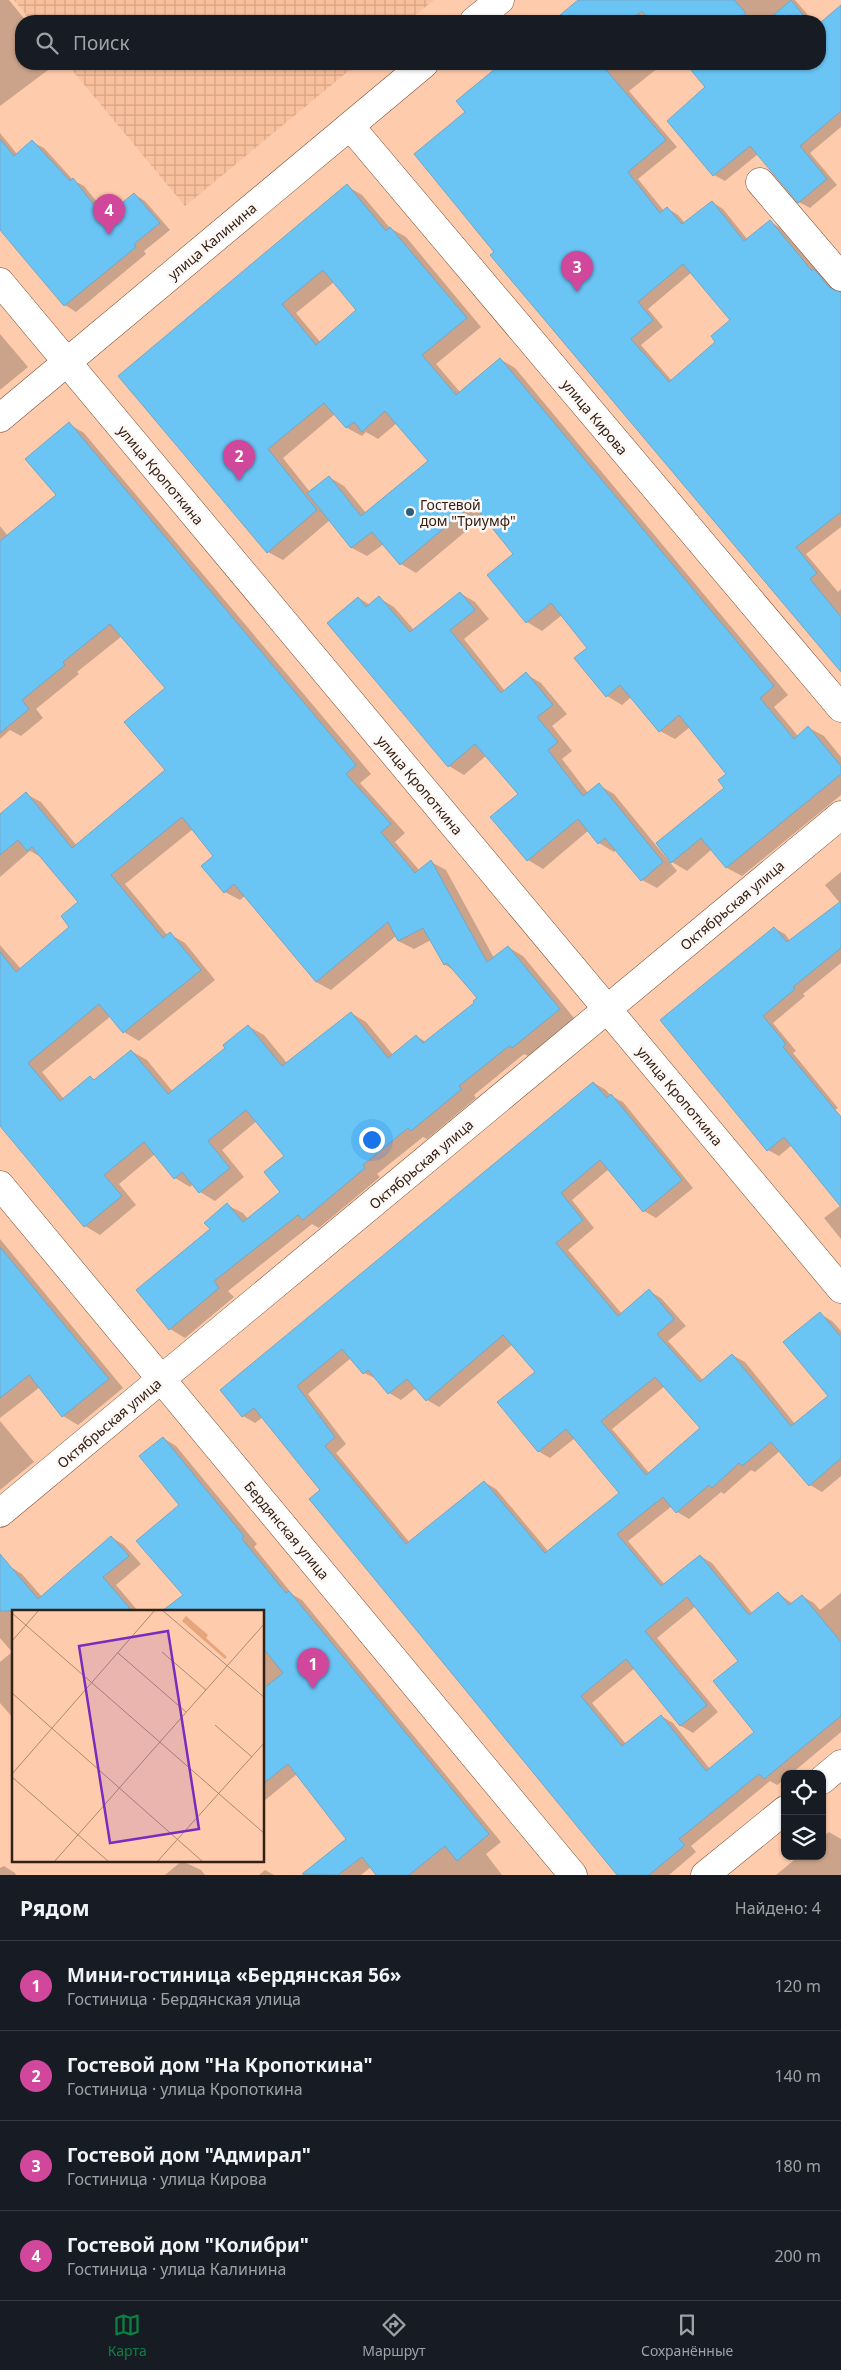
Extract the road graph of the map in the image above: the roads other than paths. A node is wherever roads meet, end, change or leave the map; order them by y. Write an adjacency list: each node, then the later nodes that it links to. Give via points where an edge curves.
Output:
1 (500, 0): 2 (street)
2 (481, 15)
3 (417, 70): 4 (street, улица Калинина)
4 (350, 126): 8 (street, улица Калинина); 10 (street, улица Кирова)
5 (760, 182): 6 (street)
6 (841, 278)
7 (0, 282): 8 (street, улица Кропоткина)
8 (67, 362): 9 (street, улица Калинина); 12 (street, улица Кропоткина)
9 (0, 418)
10 (841, 708)
11 (841, 815): 12 (street, Октябрьская улица)
12 (607, 1009): 14 (street, улица Кропоткина); 15 (street, Октябрьская улица)
13 (0, 1185): 15 (street, Бердянская улица)
14 (841, 1289)
15 (161, 1379): 16 (street, Октябрьская улица); 20 (street, Бердянская улица)
16 (0, 1513)
17 (841, 1764): 18 (street)
18 (826, 1777)
19 (781, 1813): 21 (street)
20 (573, 1875)
21 (705, 1875)

